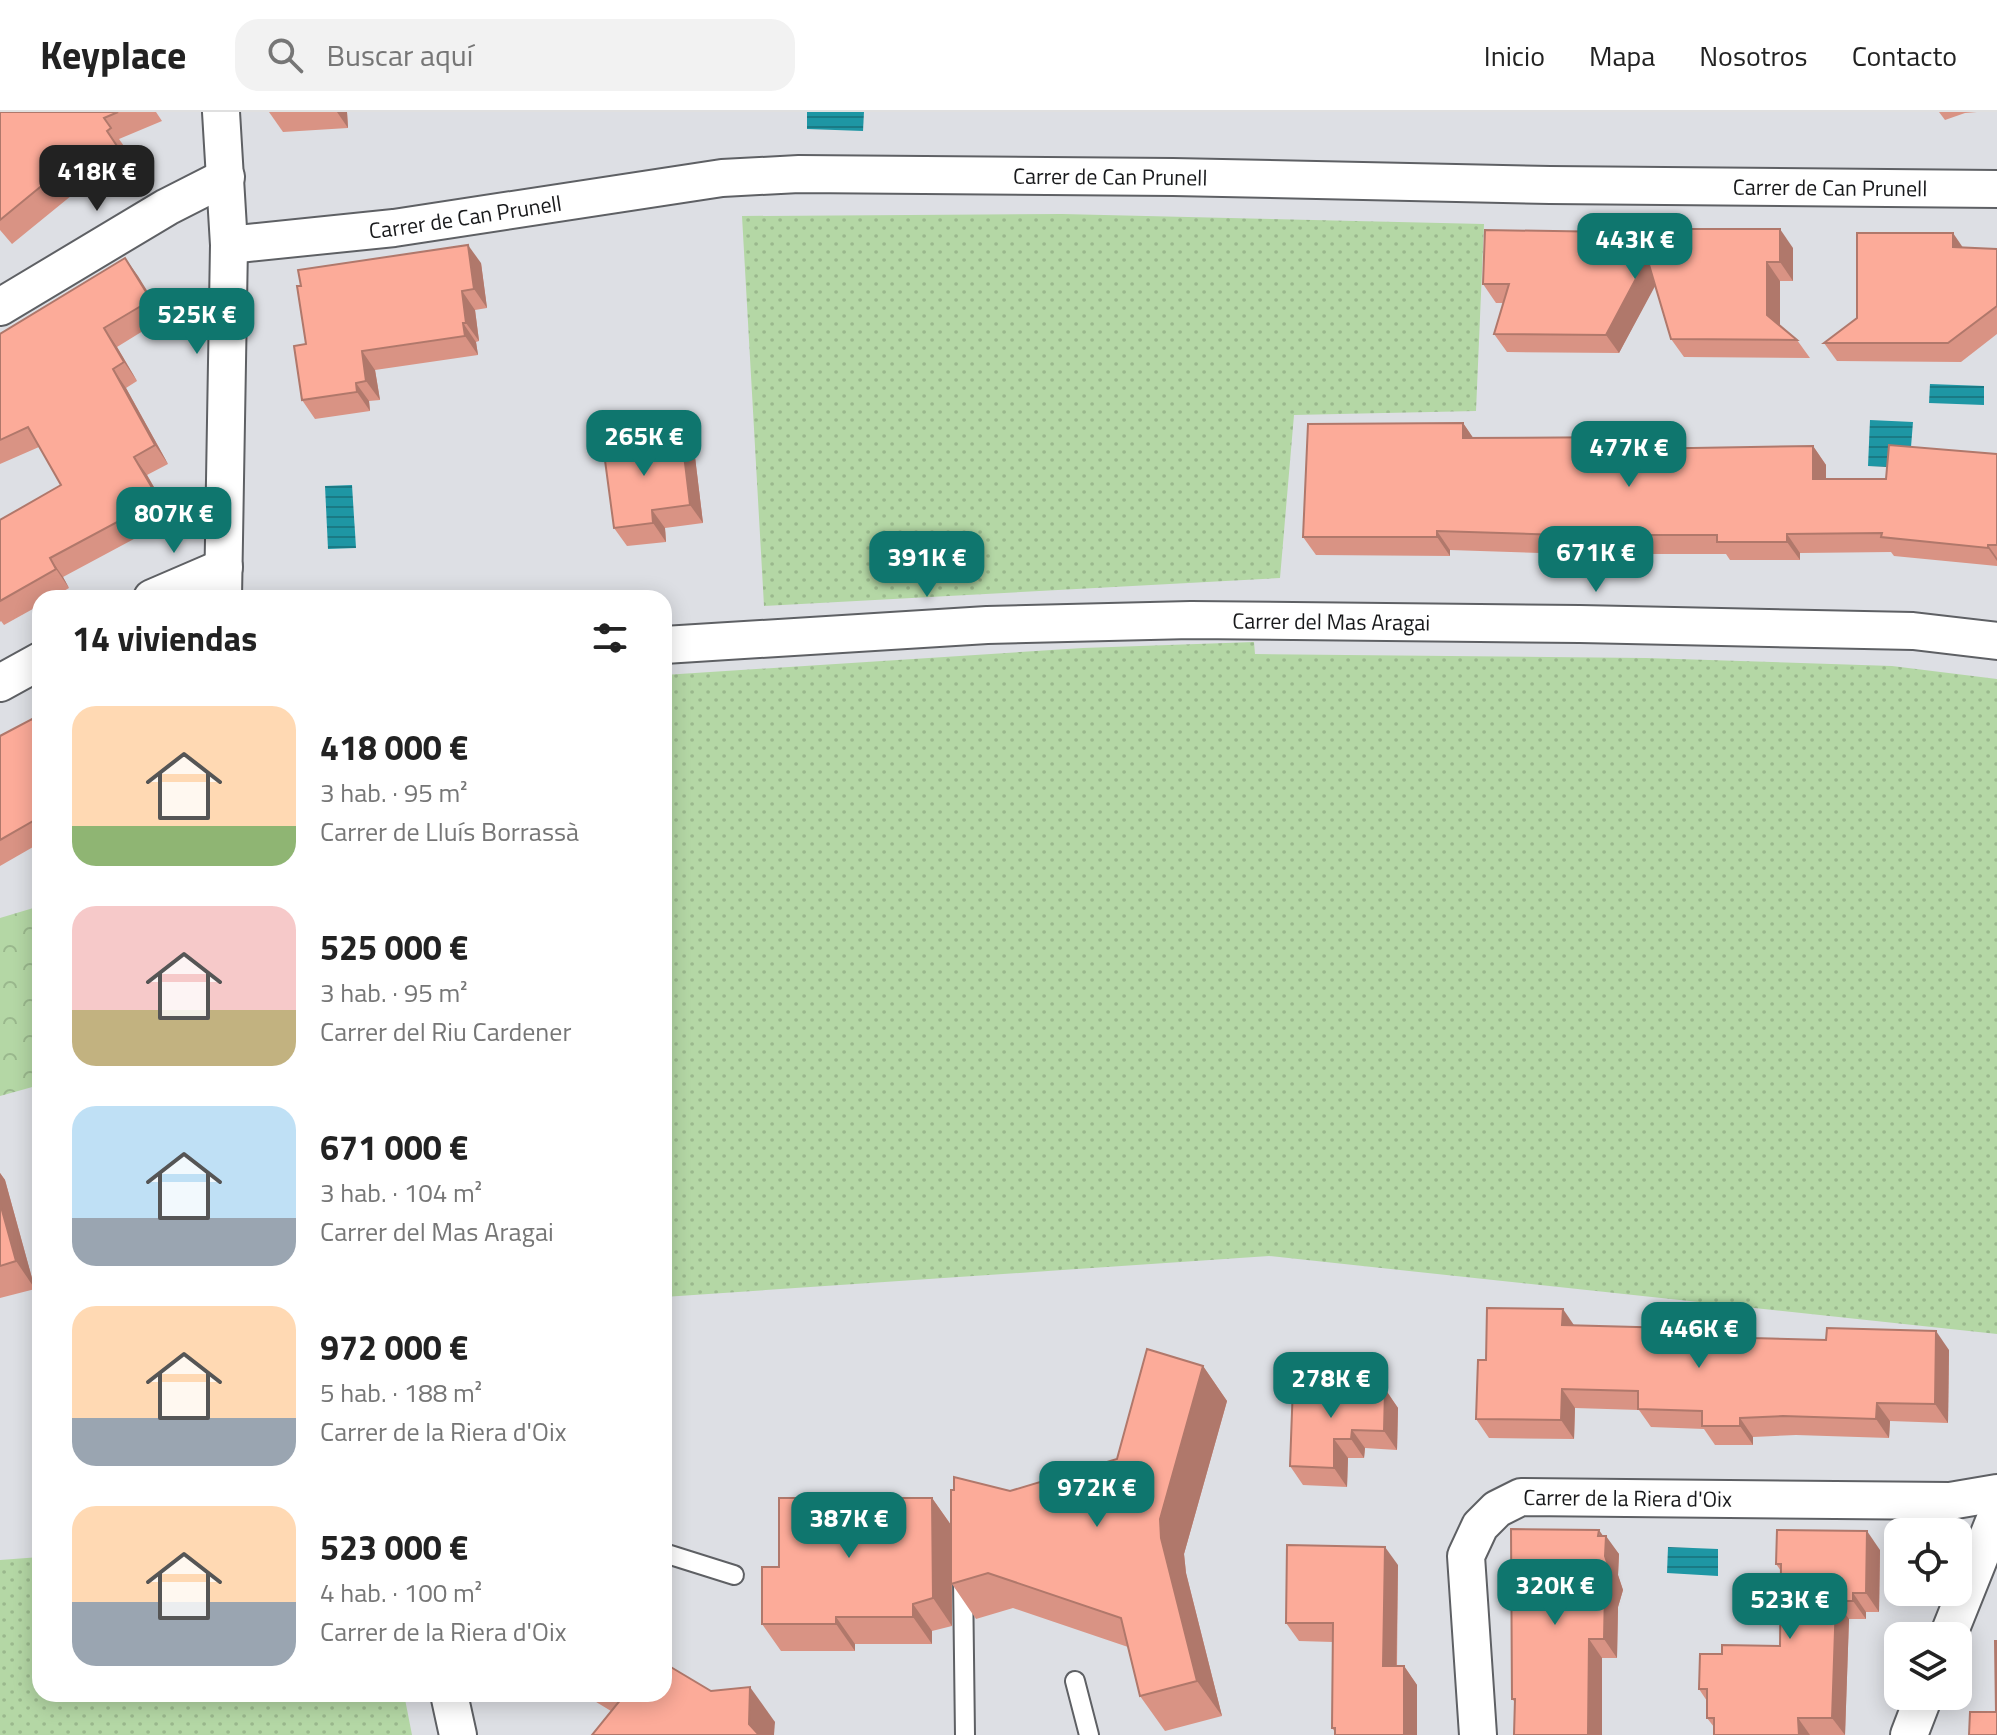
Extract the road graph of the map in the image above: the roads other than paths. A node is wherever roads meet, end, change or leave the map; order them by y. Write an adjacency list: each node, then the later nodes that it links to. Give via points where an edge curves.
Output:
1 (221, 112): 2 (street)
2 (226, 177): 4 (street); 5 (street)
3 (1997, 189): 4 (street, Carrer de Can Prunell, via 799,174 722,178 394,228)
4 (229, 245): 6 (street)
5 (0, 307)
6 (223, 582): 7 (street)
7 (188, 590)
8 (1997, 641): 9 (street, Carrer del Mas Aragai, via 1913,631 1191,620 987,625)
9 (672, 645)
10 (32, 665): 11 (street)
11 (0, 683)
12 (1997, 1493): 24 (street, Carrer de la Riera d'Oix, via 1950,1501 1521,1497 1497,1509 1480,1526 1466,1556)
13 (1997, 1514): 17 (street)
14 (672, 1556): 16 (lane)
15 (963, 1562): 22 (lane)
16 (734, 1575)
17 (1954, 1622)
18 (1075, 1681): 23 (lane)
19 (451, 1702): 21 (street)
20 (1919, 1710): 25 (street)
21 (458, 1735)
22 (965, 1735)
23 (1089, 1735)
24 (1478, 1735)
25 (1909, 1735)

